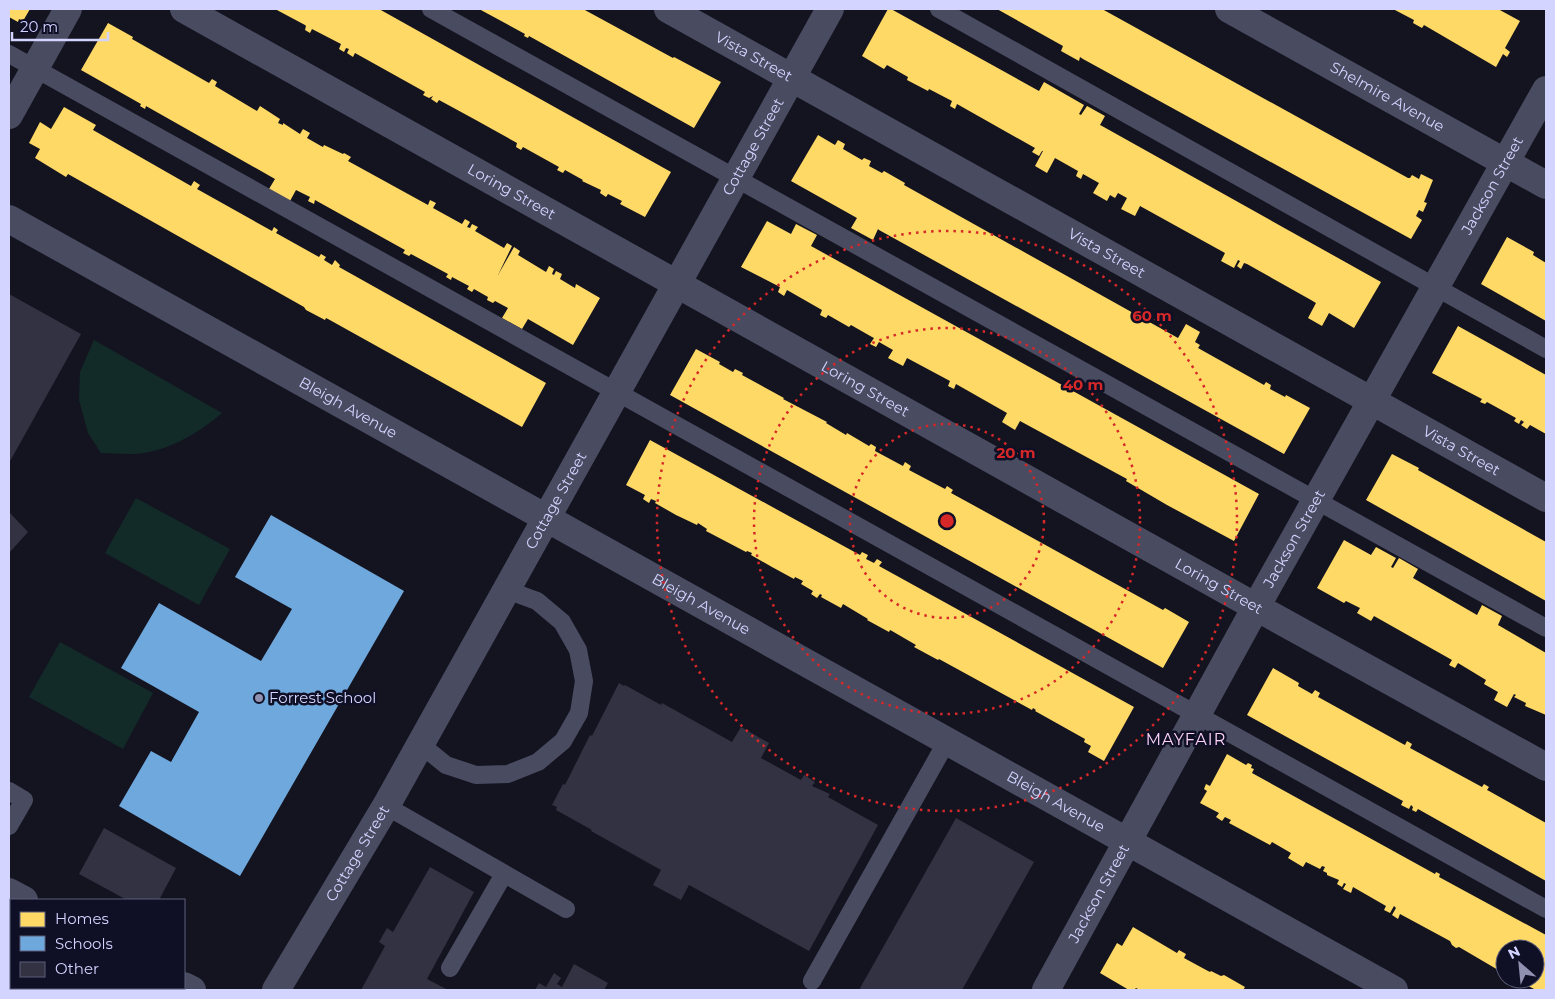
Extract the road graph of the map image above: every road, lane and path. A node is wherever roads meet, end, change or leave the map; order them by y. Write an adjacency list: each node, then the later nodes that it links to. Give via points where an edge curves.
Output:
1 (68, 9): 9 (street)
2 (184, 9): 17 (street, Loring Street)
3 (431, 9): 14 (lane)
4 (668, 9): 10 (street, Vista Street)
5 (830, 9): 10 (street, Cottage Street)
6 (939, 9): 18 (lane)
7 (1229, 9): 13 (street, Shelmire Avenue)
8 (9, 54): 9 (lane)
9 (35, 69): 12 (street); 20 (lane)
10 (792, 78): 14 (street, Cottage Street); 21 (street, Vista Street)
11 (1546, 90): 13 (street, Jackson Street)
12 (9, 116)
13 (1506, 163): 15 (street, Shelmire Avenue); 18 (street, Jackson Street)
14 (735, 178): 17 (street, Cottage Street); 23 (lane)
15 (1546, 185)
16 (9, 220): 24 (street, Bleigh Avenue)
17 (676, 283): 20 (street, Cottage Street); 26 (street, Loring Street)
18 (1436, 288): 19 (lane); 21 (street, Jackson Street)
19 (1546, 349)
20 (616, 391): 24 (street, Cottage Street); 28 (lane)
21 (1372, 402): 22 (street, Vista Street); 23 (street, Jackson Street)
22 (1546, 498)
23 (1316, 501): 26 (street, Jackson Street); 27 (lane)
24 (546, 518): 25 (street, Cottage Street); 29 (street, Bleigh Avenue)
25 (507, 590): 30 (street, Cottage Street); 30 (lane, via 537,602 562,622 578,650 584,681 579,713 563,741 538,762 508,774 476,775 446,764)
26 (1256, 607): 28 (street, Jackson Street); 31 (street, Loring Street)
27 (1546, 628)
28 (1198, 714): 35 (street, Jackson Street); 40 (lane)
29 (947, 741): 35 (street, Bleigh Avenue); 42 (lane)
30 (420, 744): 33 (street, Cottage Street)
31 (1546, 767)
32 (9, 791): 34 (lane, via 24,800)
33 (386, 806): 36 (lane); 43 (street, Cottage Street)
34 (9, 826)
35 (1128, 842): 44 (street, Jackson Street); 45 (street, Bleigh Avenue)
36 (504, 874): 39 (lane); 41 (lane)
37 (9, 892): 38 (street)
38 (22, 899)
39 (566, 909)
40 (1546, 909)
41 (450, 968)
42 (812, 981)
43 (276, 990)
44 (1046, 990)
45 (1394, 990)

